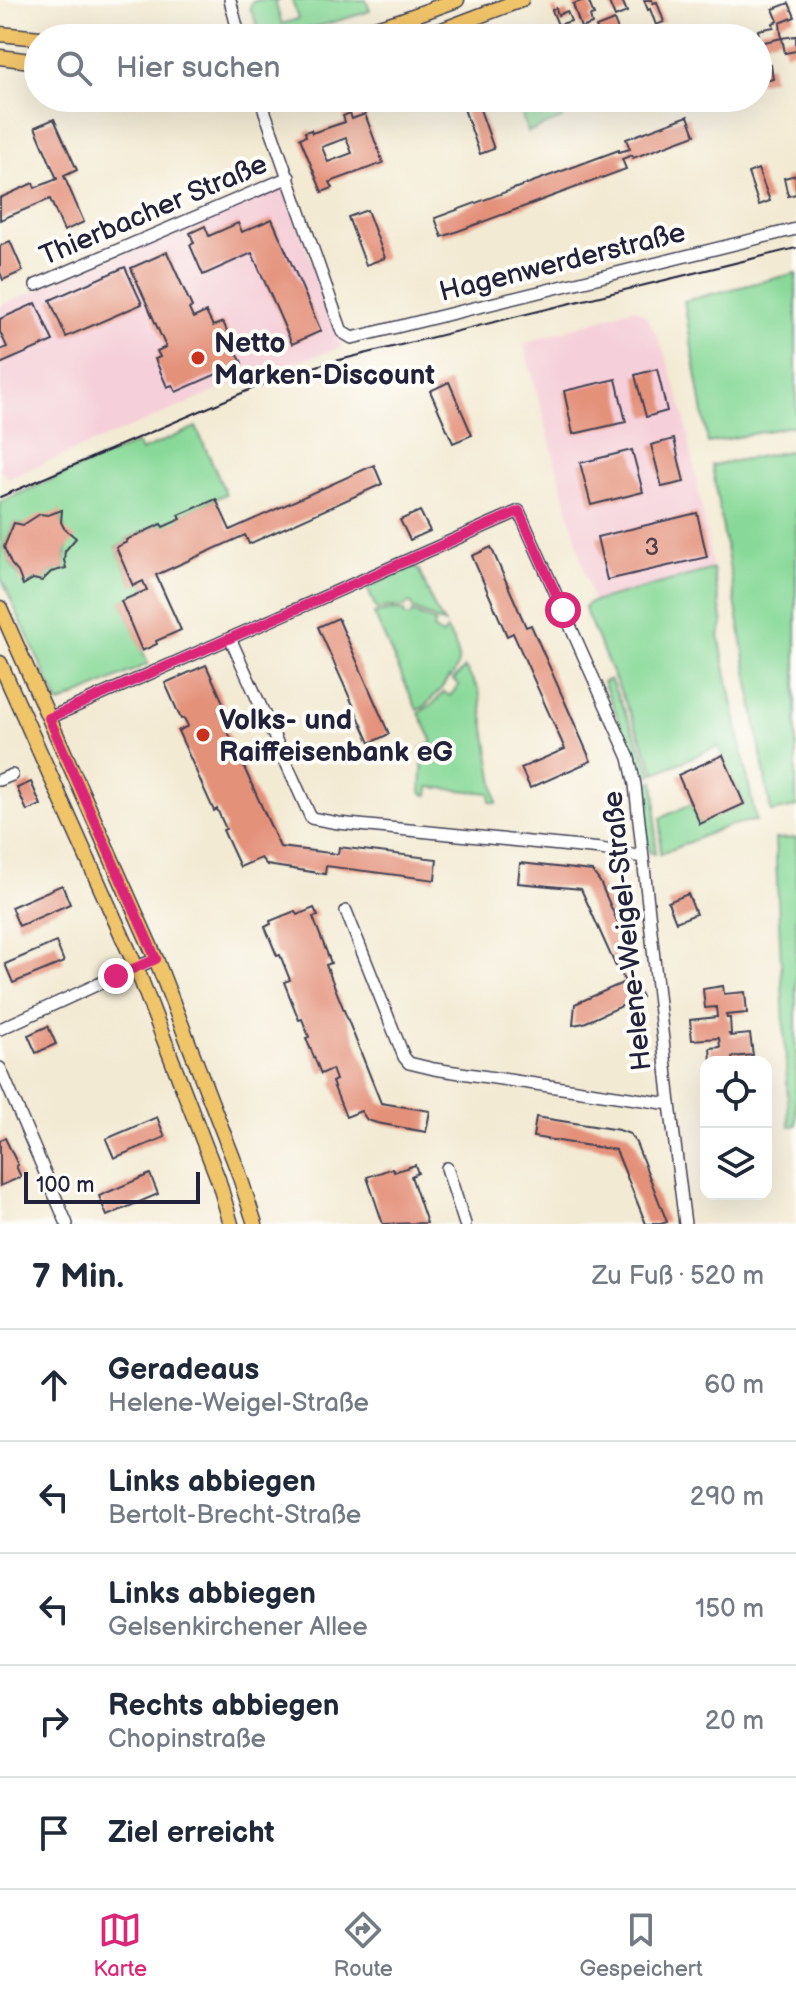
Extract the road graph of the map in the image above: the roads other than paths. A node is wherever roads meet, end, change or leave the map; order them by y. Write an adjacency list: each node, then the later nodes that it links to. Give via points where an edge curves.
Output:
1 (230, 0): 4 (street)
2 (457, 0): 5 (main road)
3 (521, 0): 6 (main road)
4 (236, 24)
5 (389, 24)
6 (458, 24)
7 (0, 34): 8 (main road)
8 (24, 36)
9 (0, 57): 10 (main road)
10 (24, 60)
11 (265, 112): 12 (street, Thierbacher Straße)
12 (289, 177): 14 (street, Thierbacher Straße); 15 (street, Thierbacher Straße)
13 (796, 229): 15 (street, Hagenwerderstraße, via 352,338)
14 (36, 285)
15 (342, 332)
16 (0, 608): 19 (main road)
17 (230, 638): 19 (street); 20 (street, via 311,818); 20 (street, Helene-Weigel-Straße, via 519,511 629,758)
18 (0, 663): 23 (main road)
19 (49, 718): 22 (main road)
20 (642, 857): 26 (street, Helene-Weigel-Straße)
21 (346, 911): 26 (street, via 409,1063)
22 (156, 959): 23 (street); 30 (main road)
23 (136, 967): 24 (street); 29 (main road)
24 (0, 1029)
25 (0, 1068): 28 (street)
26 (670, 1104): 32 (street, Helene-Weigel-Straße)
27 (447, 1168): 31 (street)
28 (67, 1224)
29 (231, 1224)
30 (255, 1224)
31 (465, 1224)
32 (685, 1224)

